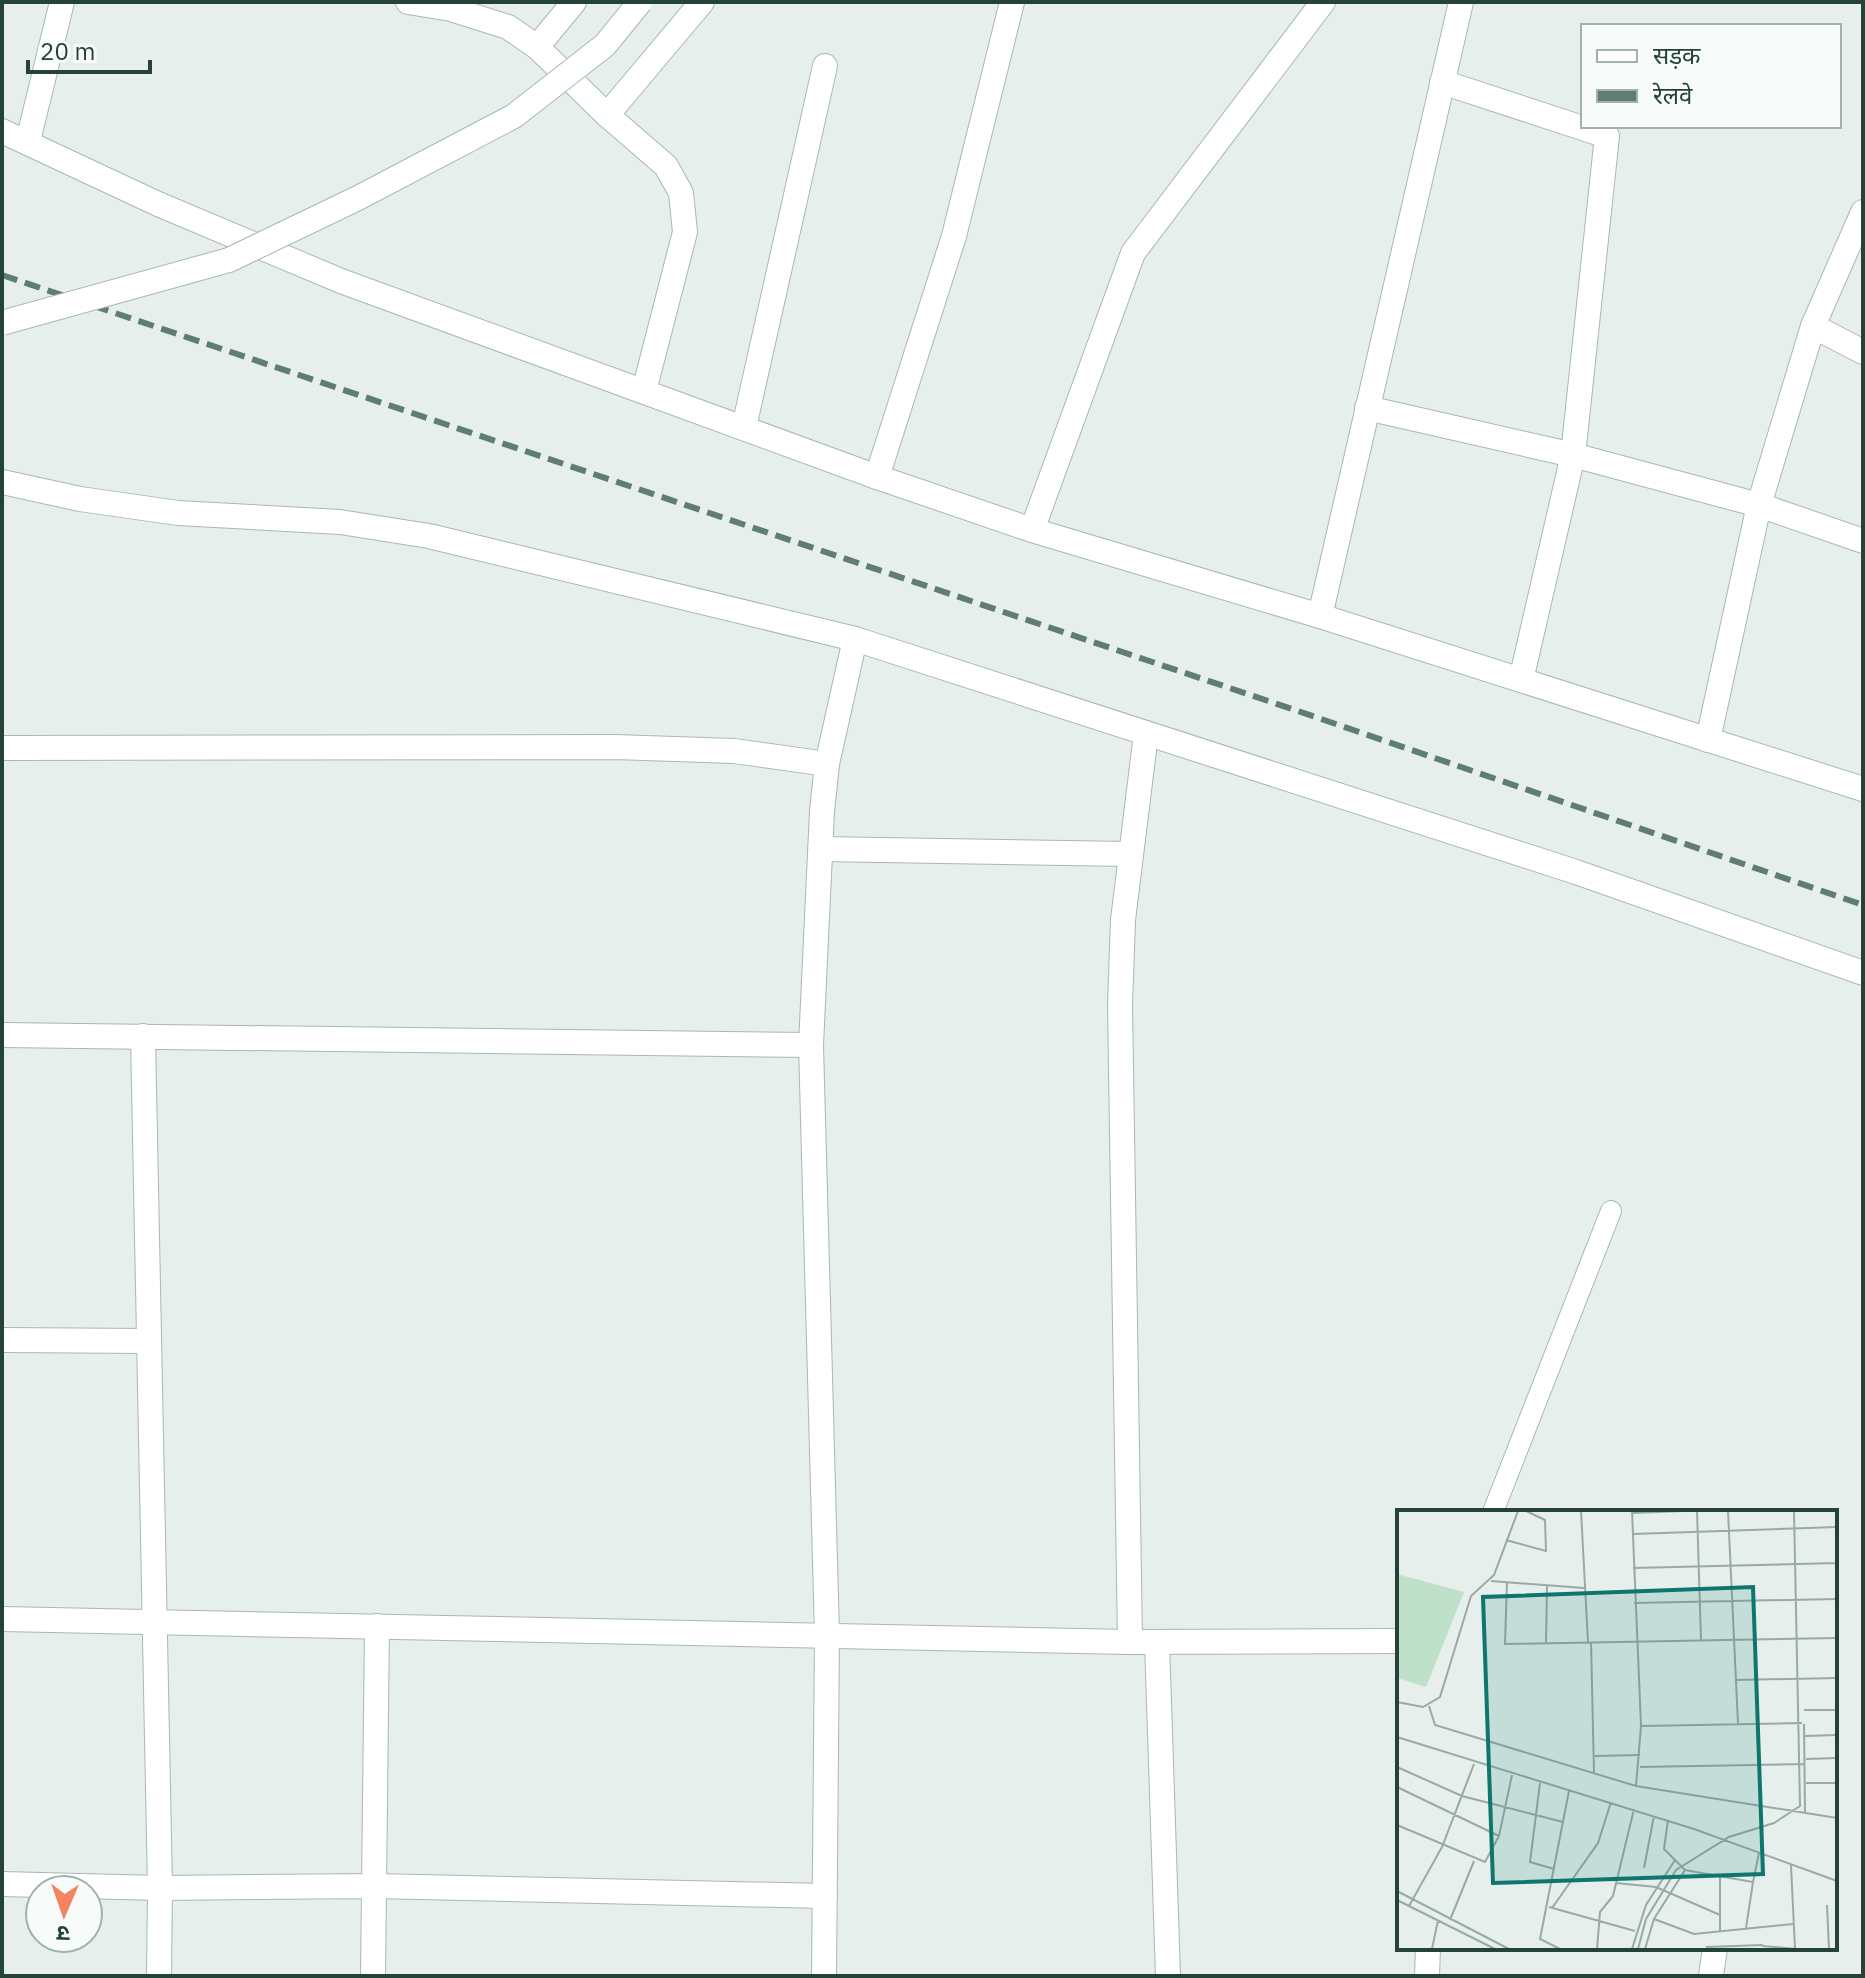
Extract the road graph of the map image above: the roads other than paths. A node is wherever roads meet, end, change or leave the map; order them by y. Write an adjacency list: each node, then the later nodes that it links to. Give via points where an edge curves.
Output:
1 (62, 2): 16 (street)
2 (408, 2): 9 (street, via 508,27)
3 (574, 2): 9 (street)
4 (640, 2): 18 (street, bridge, via 605,45 514,116 358,198 229,260)
5 (702, 2): 12 (street)
6 (1012, 2): 25 (street, via 954,236)
7 (1323, 2): 28 (street, via 1133,253)
8 (1461, 2): 11 (street)
9 (537, 47): 12 (street)
10 (825, 66): 23 (street)
11 (1442, 82): 13 (street); 22 (street)
12 (607, 115): 21 (street, via 666,166 681,193 685,232)
13 (1581, 127)
14 (1583, 128): 24 (street, via 1607,136)
15 (2, 131): 16 (street)
16 (28, 141): 21 (street, via 158,204 341,281)
17 (1863, 212): 19 (street)
18 (2, 323)
19 (1813, 326): 20 (street); 27 (street)
20 (1863, 352)
21 (644, 391): 23 (street)
22 (1367, 408): 24 (street); 30 (street)
23 (744, 427): 25 (street)
24 (1573, 455): 27 (street); 32 (street)
25 (877, 477): 28 (street)
26 (2, 482): 31 (street, via 178,513 340,522 429,536)
27 (1759, 505): 29 (street); 34 (street)
28 (1032, 530): 30 (street)
29 (1863, 541)
30 (1320, 616): 32 (street)
31 (855, 639): 33 (street); 36 (street)
32 (1521, 680): 34 (street)
33 (1146, 734): 39 (street); 40 (street, via 1576,872)
34 (1708, 740): 37 (street)
35 (2, 748): 36 (street, via 615,747 734,751)
36 (827, 764): 38 (street)
37 (1863, 789)
38 (821, 849): 39 (street); 43 (street)
39 (1130, 854): 53 (street, via 1120,1005)
40 (1863, 973)
41 (2, 1035): 42 (street)
42 (143, 1036): 43 (street); 46 (street)
43 (811, 1045): 51 (street)
44 (1611, 1211): 47 (lane)
45 (2, 1340): 46 (street)
46 (148, 1341): 49 (street)
47 (1494, 1510)
48 (2, 1619): 49 (street)
49 (154, 1620): 50 (street); 57 (street)
50 (377, 1626): 51 (street); 56 (street)
51 (827, 1635): 53 (street); 58 (street)
52 (1397, 1641): 54 (street)
53 (1130, 1642): 54 (street)
54 (1157, 1642): 64 (street)
55 (2, 1884): 57 (street)
56 (374, 1886): 57 (street); 58 (street); 62 (street)
57 (160, 1888): 61 (street)
58 (825, 1896): 63 (street)
59 (1428, 1950): 65 (street)
60 (1715, 1950): 66 (street)
61 (159, 1976)
62 (373, 1976)
63 (824, 1976)
64 (1168, 1976)
65 (1427, 1976)
66 (1711, 1976)

